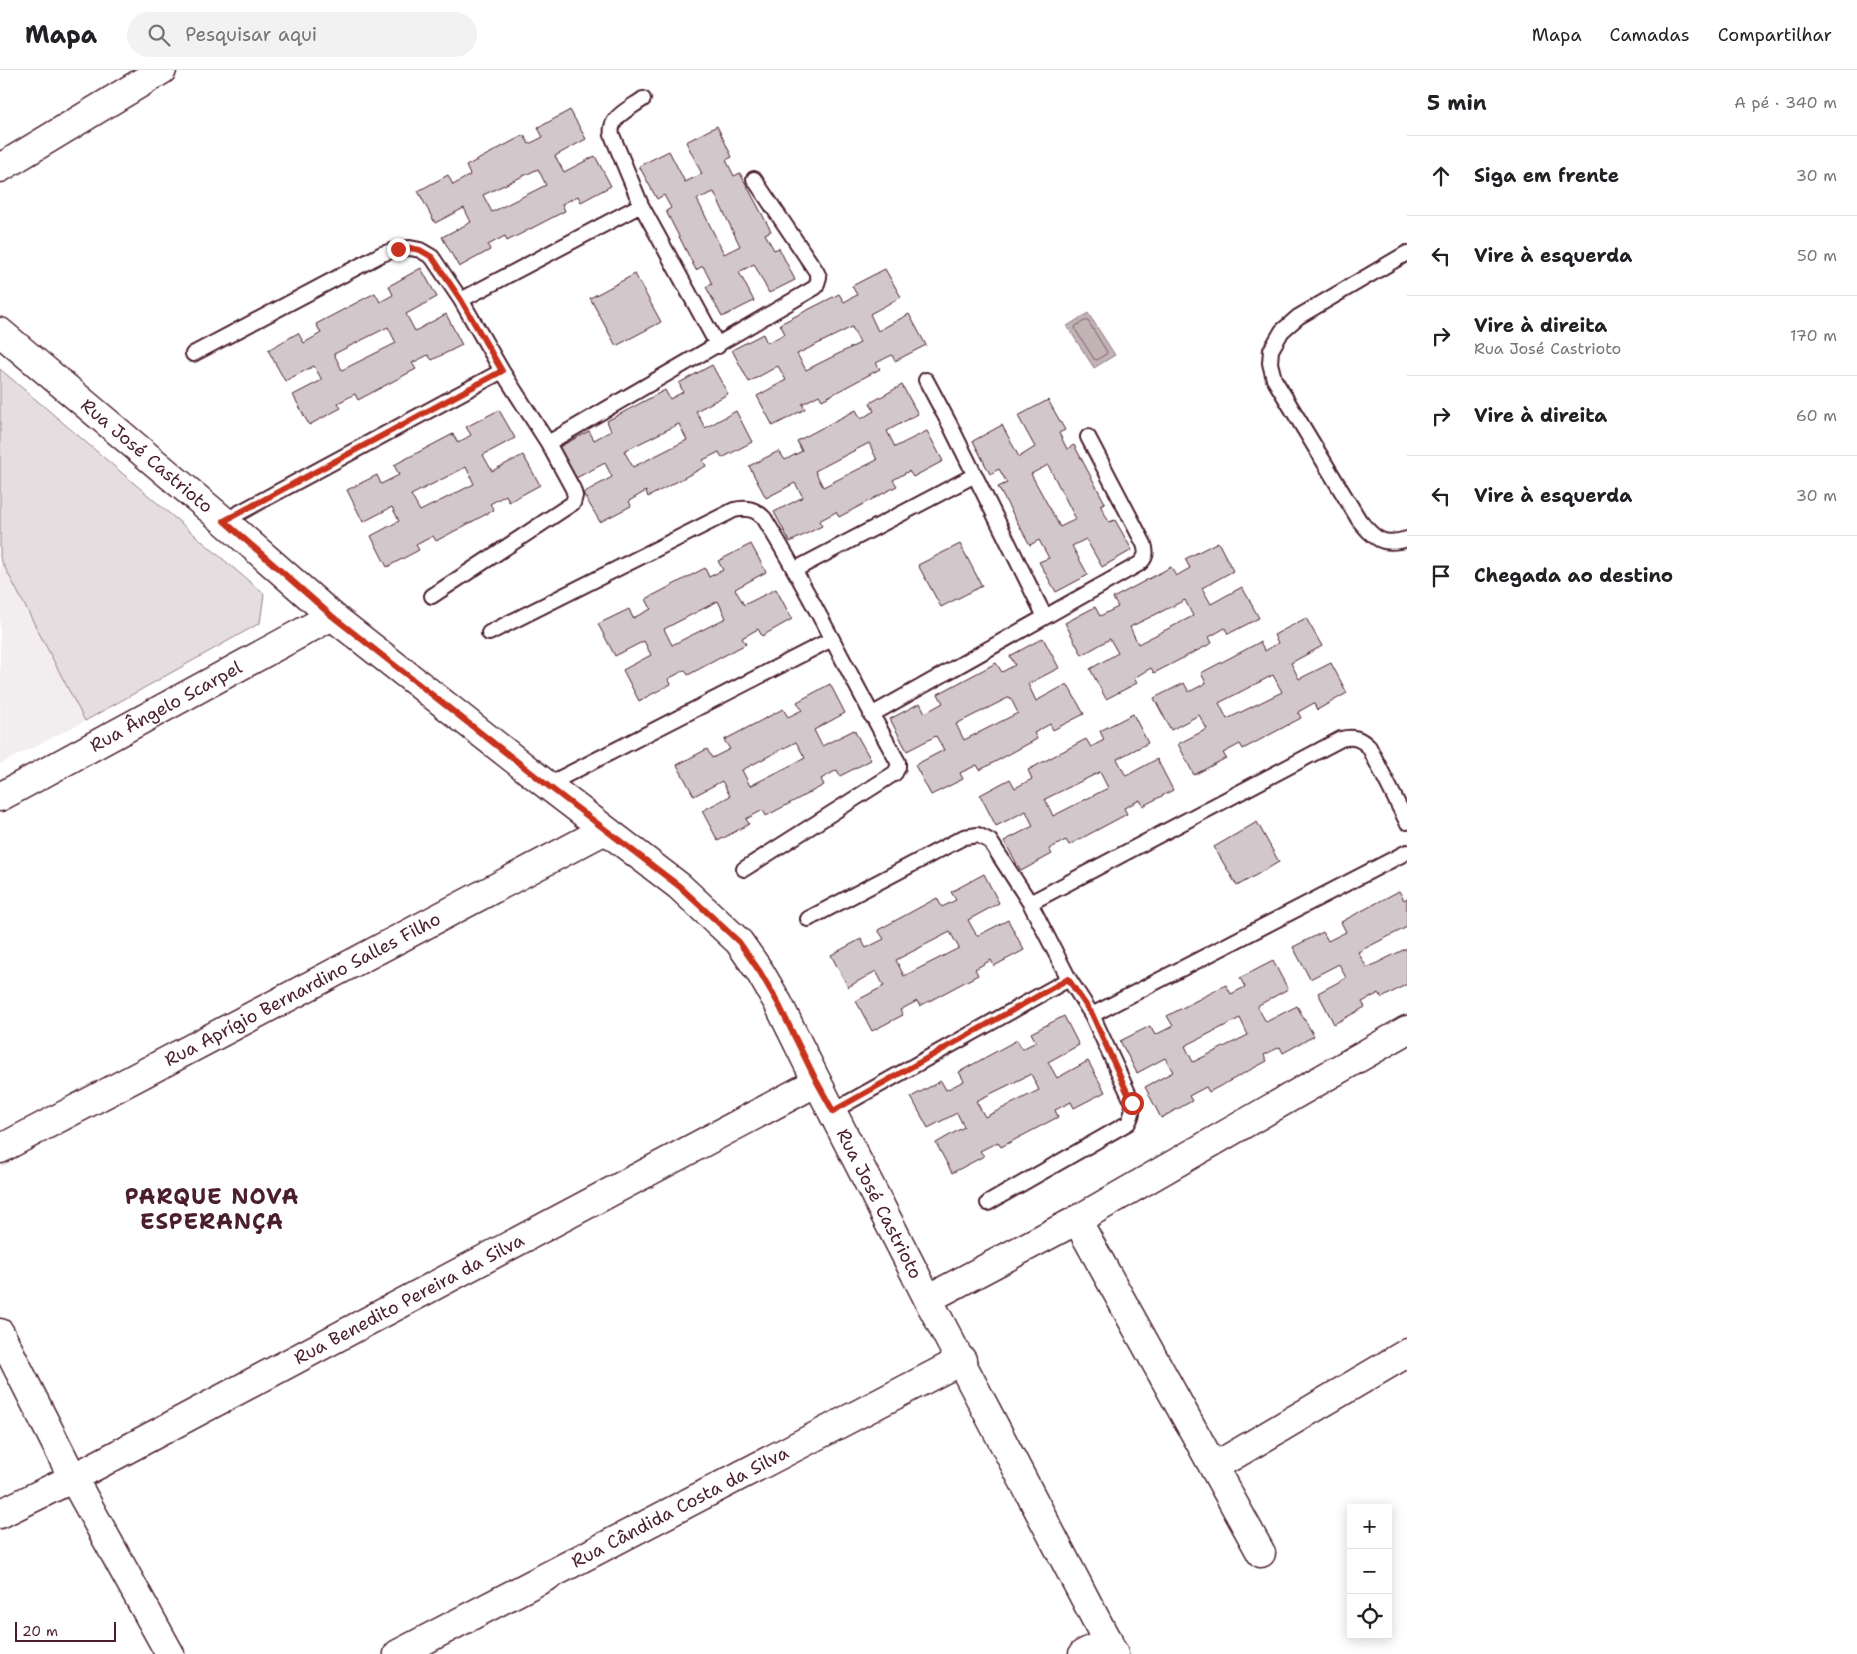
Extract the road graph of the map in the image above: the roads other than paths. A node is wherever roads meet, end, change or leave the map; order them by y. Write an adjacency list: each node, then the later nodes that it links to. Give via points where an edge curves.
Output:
1 (162, 70): 3 (street)
2 (643, 99): 5 (lane, via 614,120 610,128)
3 (0, 168)
4 (754, 179): 9 (lane, via 816,271 818,284)
5 (641, 205): 7 (lane); 9 (lane)
6 (1407, 253): 17 (lane, via 1298,317 1282,331 1271,350 1270,362 1274,379 1359,520 1372,535 1386,542)
7 (461, 300): 10 (lane, via 432,257 420,250 398,249 382,254); 11 (lane)
8 (0, 332): 16 (street, Rua José Castrioto)
9 (718, 346): 14 (lane)
10 (193, 354)
11 (502, 371): 14 (lane); 16 (lane)
12 (926, 380): 15 (lane)
13 (1088, 436): 21 (lane, via 1144,544 1145,555 1139,564)
14 (548, 443): 19 (lane, via 573,489 573,503)
15 (975, 475): 18 (lane); 21 (lane)
16 (224, 521): 20 (street, Rua José Castrioto)
17 (1407, 539)
18 (796, 569): 22 (lane, via 764,518 758,512 743,508); 23 (lane)
19 (432, 596)
20 (332, 616): 25 (street, Rua José Castrioto); 26 (street, Rua Ângelo Scarpel)
21 (1045, 617): 24 (lane)
22 (489, 633)
23 (832, 640): 24 (lane); 25 (lane)
24 (871, 715): 30 (lane, via 898,762 895,773)
25 (547, 785): 28 (street, Rua José Castrioto)
26 (0, 797)
27 (1407, 822): 31 (lane, via 1369,747 1355,738 1341,739)
28 (605, 830): 36 (street, Rua José Castrioto, via 679,886 739,942 778,1003); 38 (street, Rua Aprígio Bernardino Salles Filho)
29 (1407, 852): 34 (lane)
30 (744, 869)
31 (1030, 903): 32 (lane, via 990,841 978,835 964,837); 33 (lane)
32 (808, 919)
33 (1068, 979): 34 (lane); 37 (lane)
34 (1092, 1014): 39 (lane, via 1130,1097 1132,1116 1128,1123)
35 (1407, 1030): 40 (street)
36 (817, 1082): 37 (street, Rua José Castrioto); 46 (street, Rua Benedito Pereira da Silva)
37 (833, 1111): 41 (street, Rua José Castrioto)
38 (0, 1149)
39 (988, 1204)
40 (1077, 1220): 41 (street); 45 (street)
41 (928, 1299): 44 (street, Rua José Castrioto)
42 (0, 1333): 46 (street)
43 (1407, 1353): 45 (street)
44 (962, 1360): 49 (street, Rua José Castrioto); 51 (street, Rua Cândida Costa da Silva)
45 (1214, 1467): 48 (street)
46 (73, 1478): 47 (street, Rua Benedito Pereira da Silva); 50 (street)
47 (0, 1514)
48 (1261, 1553)
49 (1111, 1648): 52 (street)
50 (170, 1654)
51 (398, 1654)
52 (1083, 1654)

